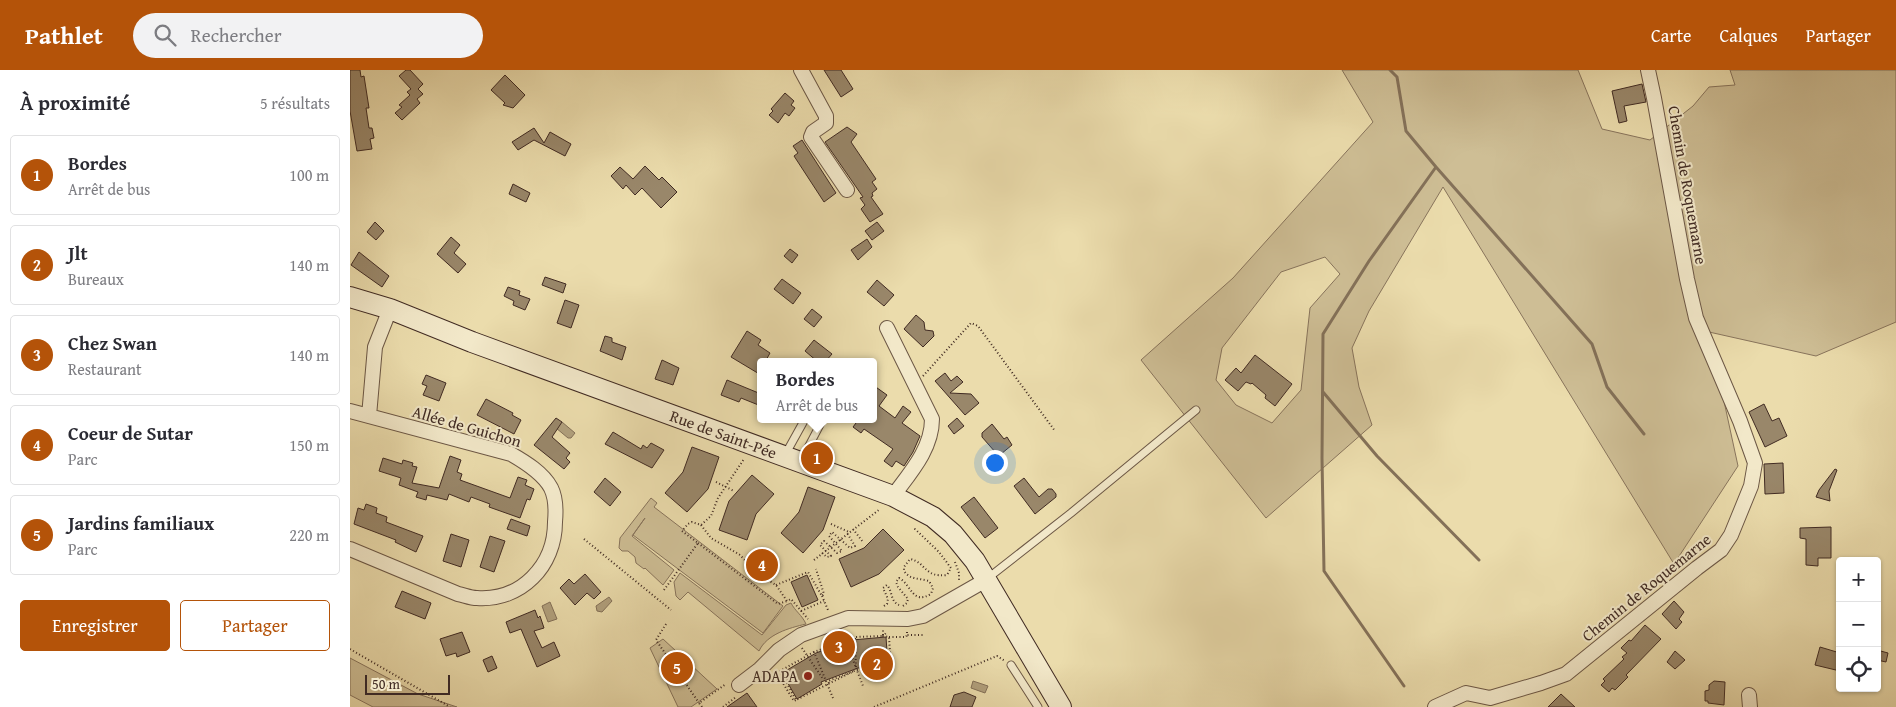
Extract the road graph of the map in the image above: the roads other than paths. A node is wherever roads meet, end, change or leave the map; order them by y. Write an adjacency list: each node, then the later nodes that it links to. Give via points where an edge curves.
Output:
1 (801, 70): 3 (street, via 826,116 826,123 811,137)
2 (1648, 70): 20 (street, Chemin de Roquemarne, via 1696,318 1755,463 1751,486 1722,550 1566,674 1490,698 1466,693)
3 (847, 190)
4 (350, 297): 5 (main road, Rue de Saint-Pée)
5 (390, 309): 9 (street, via 375,347); 12 (main road, Rue de Saint-Pée, via 472,342)
6 (887, 328): 13 (street, via 932,419 927,447)
7 (1196, 410): 15 (lane)
8 (350, 411): 9 (street, Allée de Guichon)
9 (369, 416): 14 (street, Allée de Guichon, via 510,454 524,461 551,487 555,497 555,535 551,551 530,580 500,596 476,598 458,594)
10 (804, 423): 12 (lane)
11 (820, 423): 12 (lane)
12 (793, 458): 13 (main road, Rue de Saint-Pée)
13 (887, 502): 15 (main road, Rue de Saint-Pée, via 933,517 953,534)
14 (350, 549)
15 (986, 580): 17 (street, via 923,616 908,619 848,618 801,635); 19 (main road, Rue de Saint-Pée)
16 (1011, 665): 18 (lane)
17 (735, 688)
18 (1038, 707)
19 (1061, 707)
20 (1435, 707)

